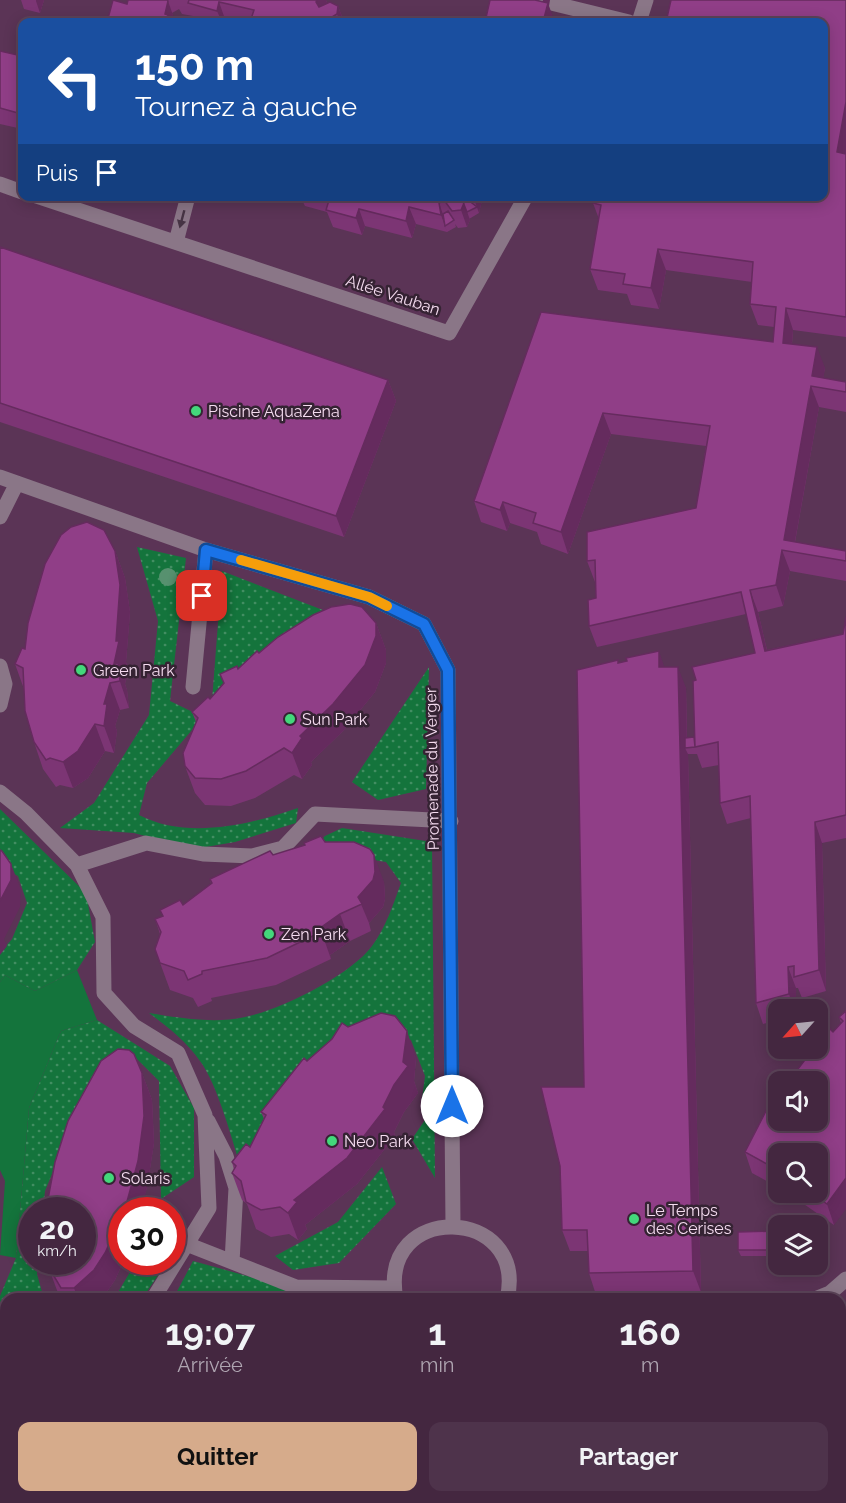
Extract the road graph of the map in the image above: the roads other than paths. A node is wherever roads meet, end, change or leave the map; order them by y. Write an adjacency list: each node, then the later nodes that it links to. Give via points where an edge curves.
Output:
1 (645, 0): 4 (street)
2 (544, 1): 3 (street)
3 (582, 17)
4 (640, 18)
5 (0, 184): 6 (street)
6 (18, 191)
7 (51, 201): 10 (street, Allée Vauban)
8 (187, 201): 10 (street, one-way to 10)
9 (523, 201): 10 (street, Allée Vauban, via 449,333)
10 (176, 242)
11 (0, 477): 12 (street, Promenade du Verger)
12 (17, 483): 13 (street); 14 (street, Promenade du Verger)
13 (0, 517)
14 (206, 550): 16 (street); 19 (street, Promenade du Verger, via 369,597 424,624 448,670)
15 (0, 666): 17 (street, via 5,684)
16 (193, 687)
17 (0, 705)
18 (0, 792): 20 (street)
19 (451, 821): 20 (street, via 315,814 283,848 252,856 203,854 146,843); 22 (street, Promenade du Verger)
20 (77, 865): 21 (street, via 103,917 104,993 134,1026 178,1053)
21 (205, 1115): 23 (street, via 209,1208); 24 (street, via 226,1156 236,1188)
22 (453, 1225): 27 (street, via 436,1227 410,1244 395,1271); 28 (street, via 476,1231 495,1245 509,1273)
23 (189, 1245): 24 (street); 26 (street)
24 (232, 1262): 27 (street, via 296,1287)
25 (846, 1279): 29 (street)
26 (157, 1293)
27 (395, 1293)
28 (507, 1293)
29 (830, 1293)

